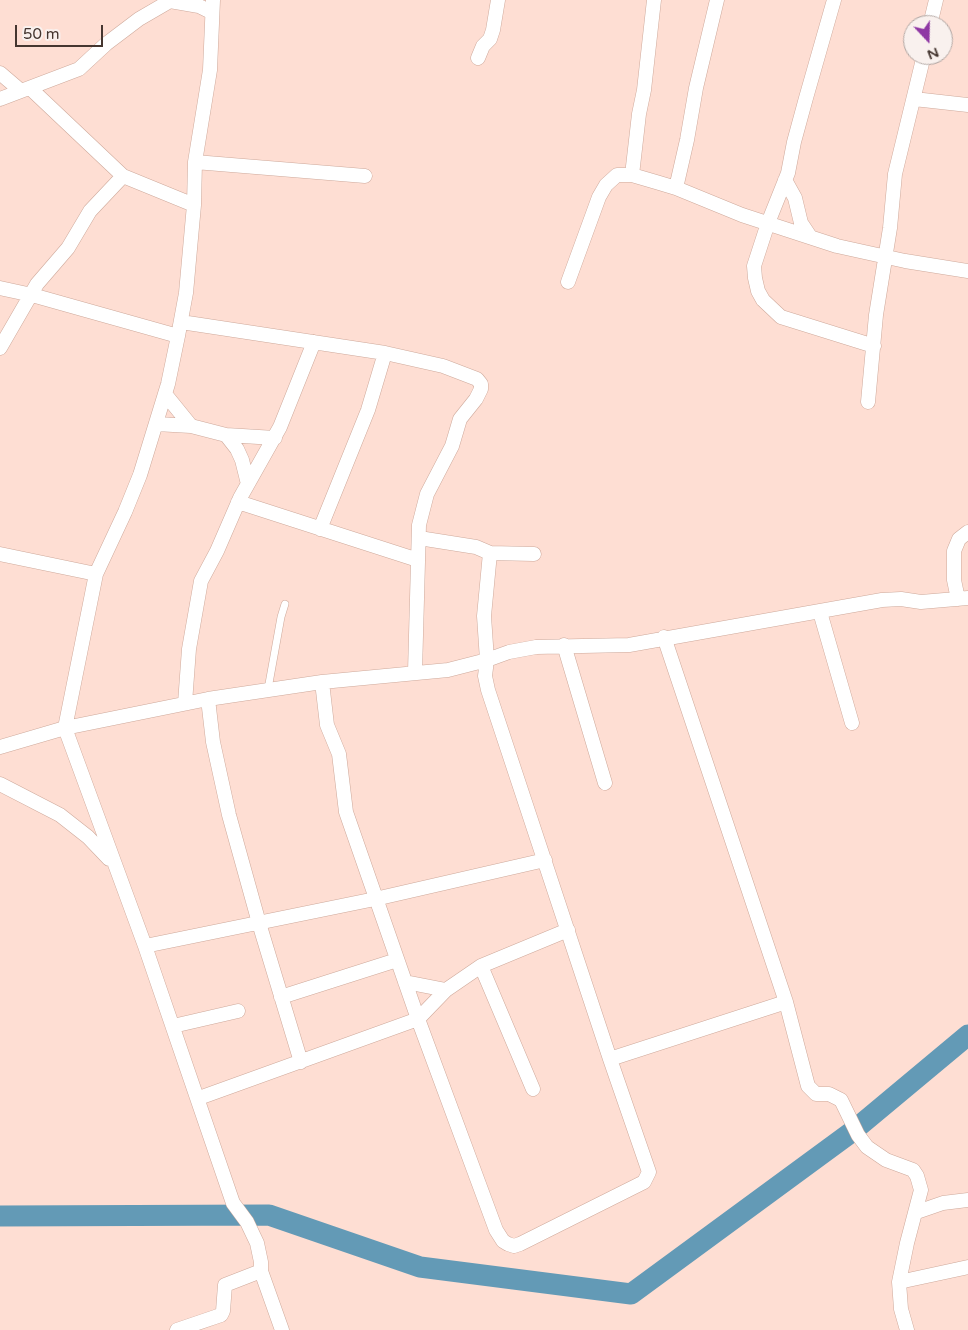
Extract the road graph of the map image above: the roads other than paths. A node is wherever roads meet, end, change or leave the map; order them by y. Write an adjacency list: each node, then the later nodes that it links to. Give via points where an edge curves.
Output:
1 (498, 0): 8 (street, via 493,30)
2 (654, 0): 16 (street)
3 (717, 0): 20 (street)
4 (834, 0): 19 (street)
5 (936, 0): 7 (street)
6 (212, 6): 11 (street, via 170,1 139,19 79,69); 15 (street, via 210,70)
7 (932, 15)
8 (478, 58)
9 (922, 65): 13 (street)
10 (0, 73): 11 (street)
11 (26, 90): 12 (street); 17 (street)
12 (0, 99)
13 (914, 99): 14 (street); 24 (street, via 896,174)
14 (968, 105)
15 (195, 162): 18 (street); 21 (street)
16 (632, 175): 20 (street); 26 (street, via 617,175 606,185)
17 (123, 176): 21 (street); 28 (street, via 90,212 68,248 37,284)
18 (365, 176)
19 (785, 180): 22 (street); 23 (street)
20 (676, 188): 22 (street)
21 (194, 205): 29 (street)
22 (768, 223): 23 (street); 32 (street, via 754,266 758,291 763,300 781,316)
23 (808, 236): 24 (street)
24 (886, 257): 25 (street); 32 (street)
25 (968, 271)
26 (568, 282)
27 (0, 288): 28 (street)
28 (32, 295): 30 (street); 33 (street)
29 (181, 322): 30 (street); 31 (street)
30 (178, 336): 35 (street)
31 (314, 342): 34 (street); 40 (street)
32 (874, 346): 36 (street)
33 (0, 348)
34 (385, 353): 43 (street, via 368,410); 45 (street, via 443,366 481,384 476,399 460,419 452,446 427,494 419,524)
35 (165, 394): 37 (street); 38 (street)
36 (868, 402)
37 (156, 424): 38 (street); 50 (street, via 140,475)
38 (191, 426): 39 (street)
39 (226, 435): 40 (street); 41 (street, via 238,449)
40 (275, 438): 41 (street)
41 (248, 484): 42 (street)
42 (238, 502): 43 (street); 61 (street, via 201,581 189,650)
43 (320, 529): 49 (street)
44 (968, 532): 51 (street, via 954,551 954,580)
45 (419, 538): 46 (street, via 476,547); 49 (street)
46 (490, 553): 48 (street); 56 (street, via 484,616)
47 (0, 554): 50 (street)
48 (534, 554)
49 (418, 560): 57 (street)
50 (96, 574): 63 (street)
51 (963, 599): 53 (street, via 882,600)
52 (285, 604): 59 (lane)
53 (820, 612): 54 (street); 62 (street)
54 (664, 638): 55 (street, via 629,645); 78 (street)
55 (564, 646): 56 (street, via 536,647); 65 (street)
56 (487, 660): 57 (street, via 448,670); 67 (street, via 485,676 488,690)
57 (416, 672): 58 (street)
58 (322, 682): 59 (street); 69 (street, via 328,725 339,754 346,812)
59 (268, 689): 60 (street)
60 (208, 699): 61 (street); 70 (street, via 213,742)
61 (185, 703): 63 (street)
62 (852, 723)
63 (65, 728): 64 (street); 68 (street)
64 (0, 747)
65 (605, 783)
66 (0, 784): 68 (street, via 60,815)
67 (545, 860): 69 (street); 71 (street)
68 (113, 863): 72 (street)
69 (375, 899): 70 (street); 73 (street)
70 (259, 923): 72 (street); 77 (street)
71 (568, 930): 74 (street); 82 (street)
72 (145, 946): 81 (street)
73 (397, 960): 75 (street); 77 (street)
74 (481, 966): 76 (street); 84 (street)
75 (405, 982): 76 (street); 80 (street)
76 (446, 990): 80 (street)
77 (281, 997): 83 (street)
78 (786, 1002): 82 (street); 86 (street, via 811,1091 841,1100 867,1147 886,1160 913,1170)
79 (238, 1011): 81 (street)
80 (418, 1019): 82 (street, via 496,1230 503,1240 514,1246 631,1189 648,1177); 83 (street)
81 (173, 1026): 85 (street)
82 (610, 1059)
83 (301, 1062): 85 (street)
84 (533, 1089)
85 (198, 1098): 91 (street, via 233,1203 257,1243)
86 (921, 1190): 88 (street); 89 (street)
87 (968, 1200): 88 (street)
88 (943, 1204): 89 (street)
89 (917, 1212): 92 (street)
90 (968, 1267): 92 (street)
91 (261, 1271): 93 (street, via 225,1286 221,1315); 94 (street)
92 (899, 1282): 95 (street, via 900,1304)
93 (176, 1330)
94 (282, 1330)
95 (907, 1330)

